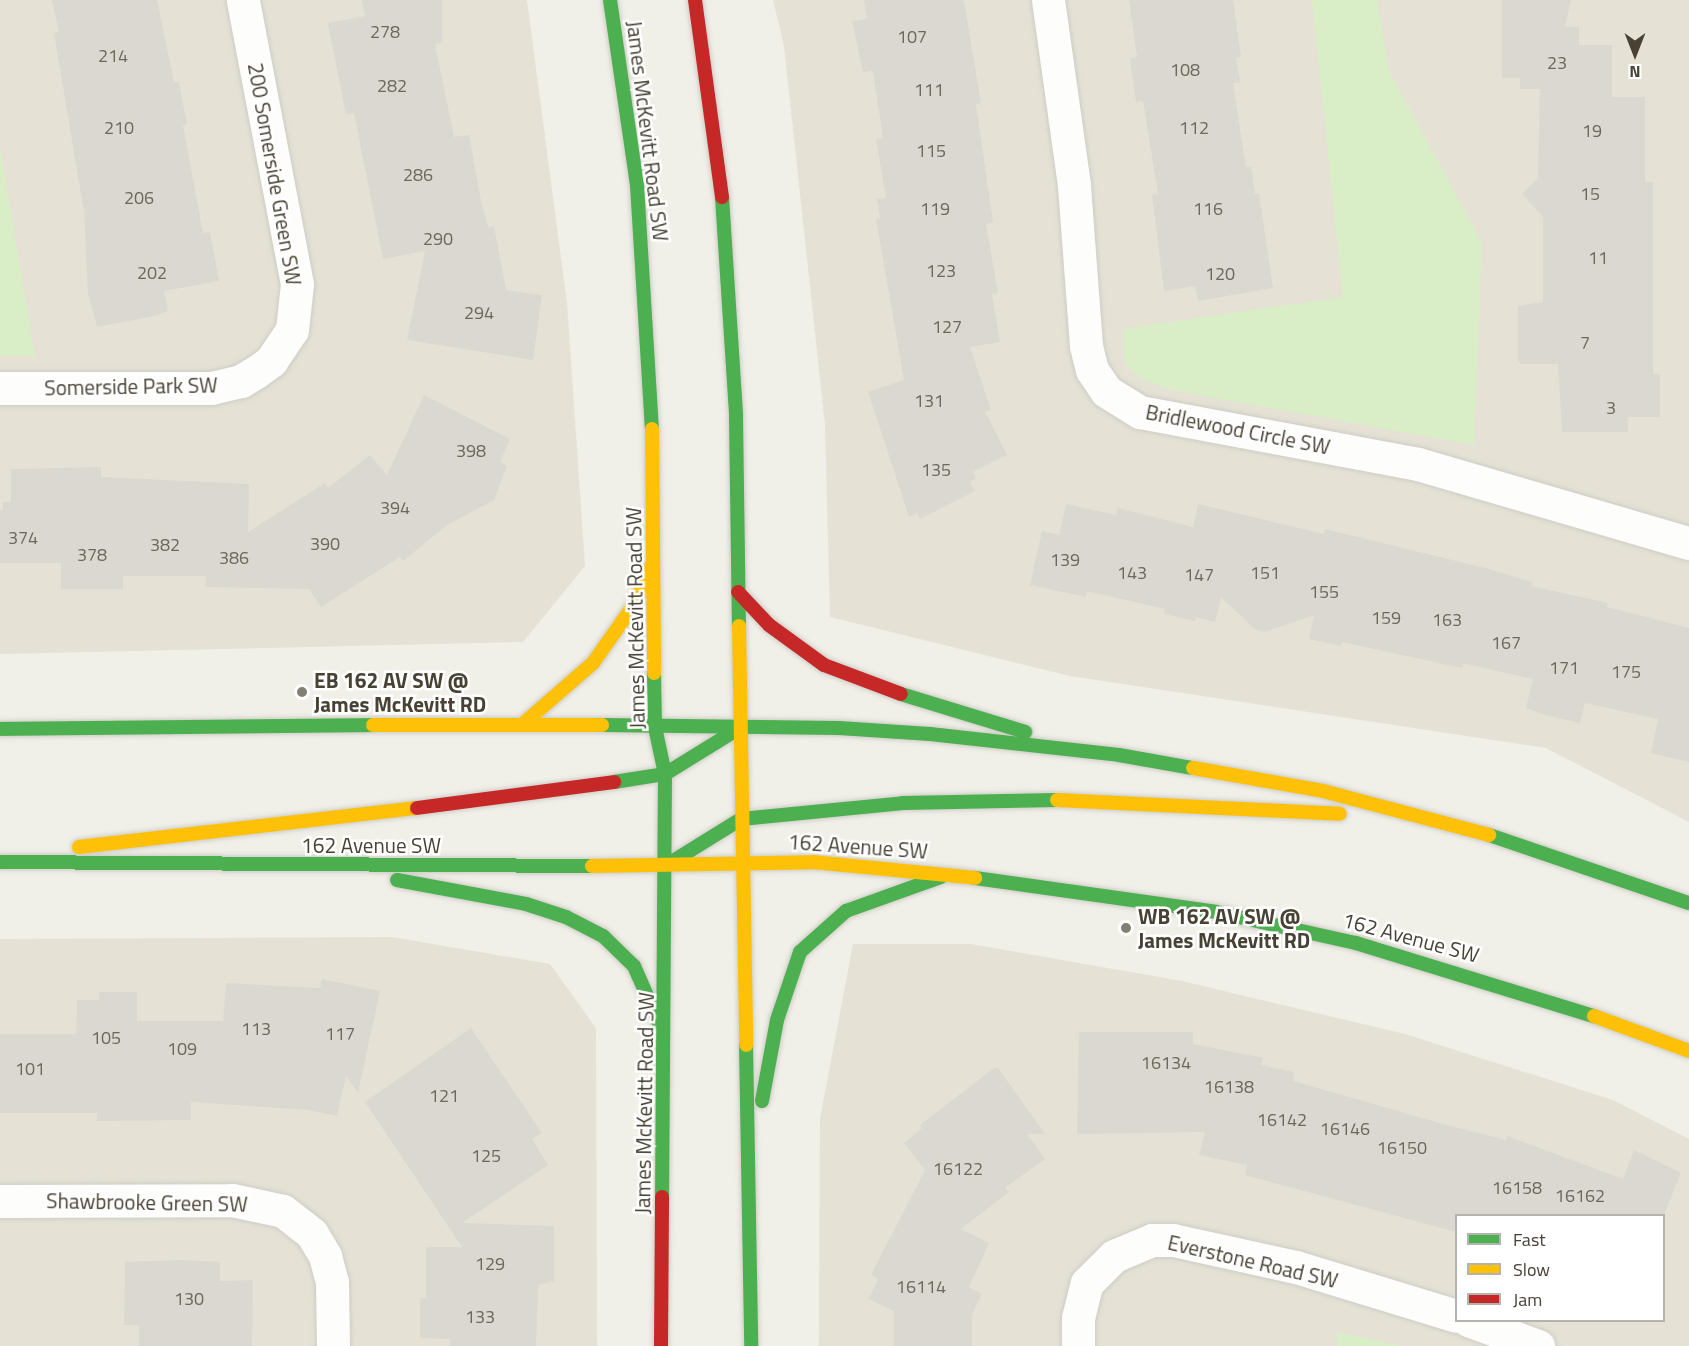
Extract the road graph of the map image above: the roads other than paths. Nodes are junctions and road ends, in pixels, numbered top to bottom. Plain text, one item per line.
1 (243, 0) edge
2 (610, 0) edge
3 (695, 0) edge
4 (1048, 0) edge
5 (283, 345) joint
6 (0, 388) edge
7 (1689, 543) edge
8 (656, 555) junction
9 (738, 592) junction
10 (523, 724) junction
11 (655, 728) junction
12 (741, 728) junction
13 (0, 729) edge
14 (1068, 748) junction
15 (665, 774) junction
16 (741, 819) junction
17 (1449, 823) junction
18 (0, 860) edge
19 (743, 861) junction
20 (340, 866) junction
21 (666, 866) junction
22 (948, 874) junction
23 (1689, 903) edge
24 (666, 1047) junction
25 (1689, 1051) edge
26 (750, 1165) junction
27 (0, 1201) edge
28 (1455, 1316) edge
29 (1473, 1322) edge
30 (333, 1346) edge
31 (661, 1346) edge
32 (751, 1346) edge
33 (1078, 1346) edge
34 (1538, 1346) edge

1 - 5 street, 200 Somerside Green SW
2 - 8 main road, James McKevitt Road SW
3 - 9 main road
4 - 7 street, Bridlewood Circle SW
5 - 6 street, Somerside Park SW
8 - 10 main road
8 - 11 main road, James McKevitt Road SW
9 - 12 main road
9 - 14 main road
10 - 11 main road
10 - 13 main road
11 - 12 main road
11 - 15 main road, James McKevitt Road SW
12 - 14 main road
12 - 15 main road
12 - 16 main road
14 - 17 main road
15 - 18 main road
15 - 21 main road, James McKevitt Road SW
16 - 17 main road
16 - 19 main road
16 - 21 main road
17 - 23 main road
18 - 20 main road, 162 Avenue SW
19 - 21 main road, 162 Avenue SW
19 - 22 main road, 162 Avenue SW
19 - 26 main road
20 - 21 main road, 162 Avenue SW
20 - 24 main road
21 - 24 main road, James McKevitt Road SW
22 - 25 main road, 162 Avenue SW
22 - 26 main road
24 - 31 main road, James McKevitt Road SW
26 - 32 main road
27 - 30 street, Shawbrooke Green SW
28 - 33 street, Everstone Road SW
29 - 34 street

